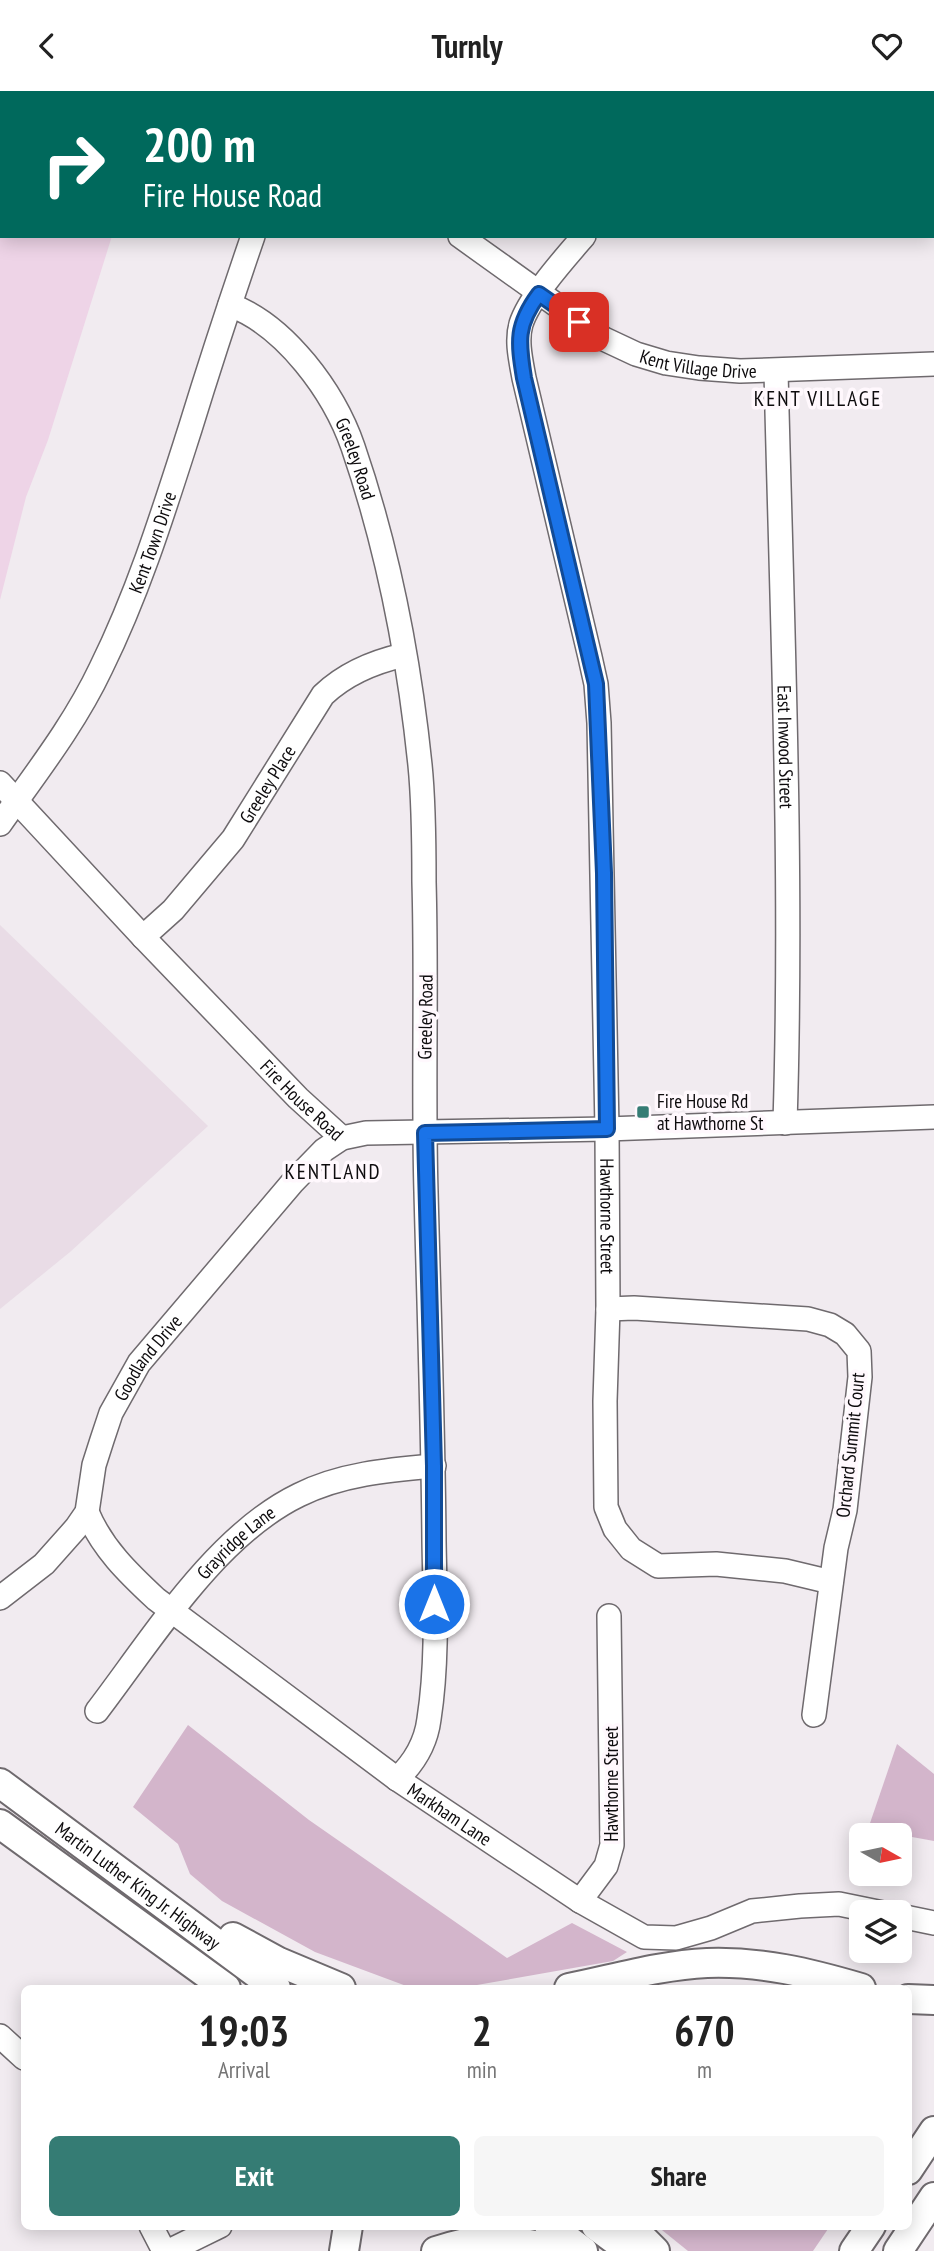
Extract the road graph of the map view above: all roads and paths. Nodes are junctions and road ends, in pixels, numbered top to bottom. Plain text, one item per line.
1 (252, 238) edge
2 (463, 238) edge
3 (582, 238) edge
4 (539, 294) junction
5 (230, 305) junction
6 (934, 364) edge
7 (776, 370) junction
8 (404, 655) junction
9 (0, 783) edge
10 (16, 801) junction
11 (0, 824) edge
12 (143, 937) junction
13 (934, 1117) edge
14 (785, 1123) junction
15 (607, 1129) junction
16 (425, 1133) junction
17 (342, 1138) junction
18 (608, 1309) junction
19 (434, 1466) junction
20 (87, 1512) junction
21 (831, 1582) junction
22 (0, 1598) edge
23 (173, 1612) junction
24 (609, 1616) dead end
25 (97, 1711) dead end
26 (814, 1715) dead end
27 (397, 1779) junction
28 (0, 1783) edge
29 (0, 1824) edge
30 (131, 1880) junction
31 (580, 1901) junction
32 (849, 1906) edge
33 (912, 1918) edge
34 (934, 1923) edge
35 (161, 1943) junction
36 (210, 1985) edge
37 (222, 1985) edge
38 (272, 1985) edge
39 (334, 1985) edge
40 (584, 1985) edge
41 (682, 1985) edge
42 (769, 1985) edge
43 (849, 1985) edge
44 (912, 1999) edge
45 (934, 2000) edge
46 (0, 2036) edge
47 (21, 2055) edge
48 (934, 2131) edge
49 (912, 2164) edge
50 (934, 2197) edge
51 (154, 2230) edge
52 (212, 2230) edge
53 (347, 2230) edge
54 (554, 2230) edge
55 (601, 2230) edge
56 (635, 2230) edge
57 (850, 2230) edge
58 (868, 2230) edge
59 (934, 2230) edge
60 (167, 2251) edge
61 (344, 2251) edge
62 (436, 2251) edge
63 (554, 2251) edge
64 (583, 2251) edge
65 (630, 2251) edge
66 (655, 2251) edge
67 (841, 2251) edge
68 (854, 2251) edge
69 (898, 2251) edge
70 (916, 2251) edge

1 - 5 street, Kent Town Drive
2 - 4 street, Kent Village Drive
3 - 4 street, Hawthorne Street
4 - 7 street, Kent Village Drive
4 - 15 street, Hawthorne Street
5 - 8 street, Greeley Road
5 - 10 street, Kent Town Drive
6 - 7 street, Kent Village Drive
7 - 14 street, East Inwood Street
8 - 12 street, Greeley Place
8 - 16 street, Greeley Road
9 - 10 street, Fire House Road
10 - 11 street, Kent Town Drive
10 - 12 street, Fire House Road
12 - 17 street, Fire House Road
13 - 14 street, Fire House Road
14 - 15 street, Fire House Road
15 - 16 street, Fire House Road
15 - 18 street, Hawthorne Street
16 - 17 street, Fire House Road
16 - 19 street, Greeley Road
17 - 20 street, Goodland Drive
18 - 21 street, Hawthorne Street
18 - 21 street, Orchard Summit Court
19 - 23 street, Grayridge Lane
19 - 27 street, Greeley Road
20 - 22 street, Goodland Drive
20 - 23 street, Markham Lane
21 - 26 street, Orchard Summit Court
23 - 25 street, Grayridge Lane
23 - 27 street, Markham Lane
24 - 31 street, Hawthorne Street
27 - 31 street, Markham Lane
28 - 30 main road, Martin Luther King Jr. Highway
29 - 35 main road, Martin Luther King Jr. Highway
30 - 38 main road, Martin Luther King Jr. Highway
30 - 39 main road
31 - 32 street, Markham Lane
33 - 34 street
35 - 36 main road
35 - 37 main road, Martin Luther King Jr. Highway
40 - 43 main road
41 - 42 main road
44 - 45 main road
46 - 47 street
48 - 49 main road
50 - 69 main road
51 - 60 street
52 - 60 street
53 - 61 main road
54 - 64 main road
55 - 65 main road
56 - 66 main road
57 - 67 main road
58 - 68 main road
59 - 70 main road
62 - 63 main road

